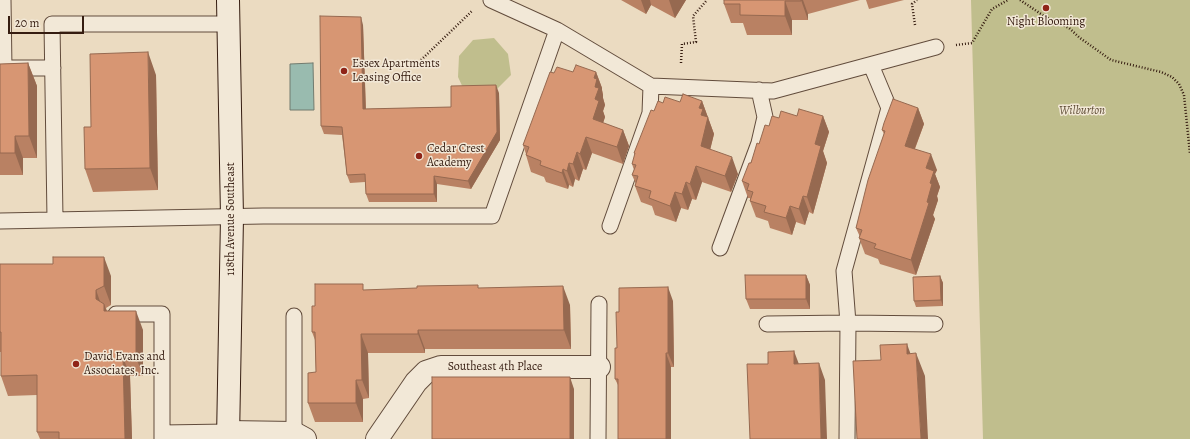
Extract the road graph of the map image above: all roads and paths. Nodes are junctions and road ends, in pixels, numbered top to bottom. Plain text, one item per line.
1 (2, 0) edge
2 (228, 0) edge
3 (491, 0) edge
4 (707, 0) edge
5 (917, 0) edge
6 (1008, 0) edge
7 (1020, 0) edge
8 (472, 11) dead end
9 (228, 24) junction
10 (915, 25) dead end
11 (557, 30) junction
12 (936, 47) joint
13 (421, 60) dead end
14 (681, 63) dead end
15 (871, 65) junction
16 (2, 68) edge
17 (53, 68) junction
18 (651, 86) junction
19 (759, 90) junction
20 (1190, 154) edge
21 (232, 217) junction
22 (55, 219) junction
23 (0, 221) edge
24 (610, 226) dead end
25 (720, 248) dead end
26 (599, 304) dead end
27 (111, 314) edge
28 (294, 316) dead end
29 (848, 323) junction
30 (767, 324) dead end
31 (935, 324) dead end
32 (599, 367) junction
33 (162, 436) edge
34 (228, 436) edge
35 (299, 436) edge
36 (377, 439) edge
37 (598, 439) edge
38 (847, 439) edge

1 - 16 lane
2 - 9 street, 118th Avenue Southeast
3 - 11 lane
4 - 14 path
5 - 10 path
6 - 12 path
7 - 20 path
8 - 13 path
9 - 17 lane
9 - 21 street, 118th Avenue Southeast
11 - 18 lane
11 - 21 lane
12 - 15 lane
15 - 19 lane
15 - 29 lane
16 - 17 lane
17 - 22 lane
18 - 19 lane
18 - 24 lane
19 - 25 lane
21 - 22 lane
21 - 34 street, 118th Avenue Southeast
22 - 23 lane
26 - 32 lane
27 - 33 lane
28 - 35 lane
29 - 30 lane
29 - 31 lane
29 - 38 lane
32 - 36 street, Southeast 4th Place
32 - 37 lane
33 - 34 lane
34 - 35 street

